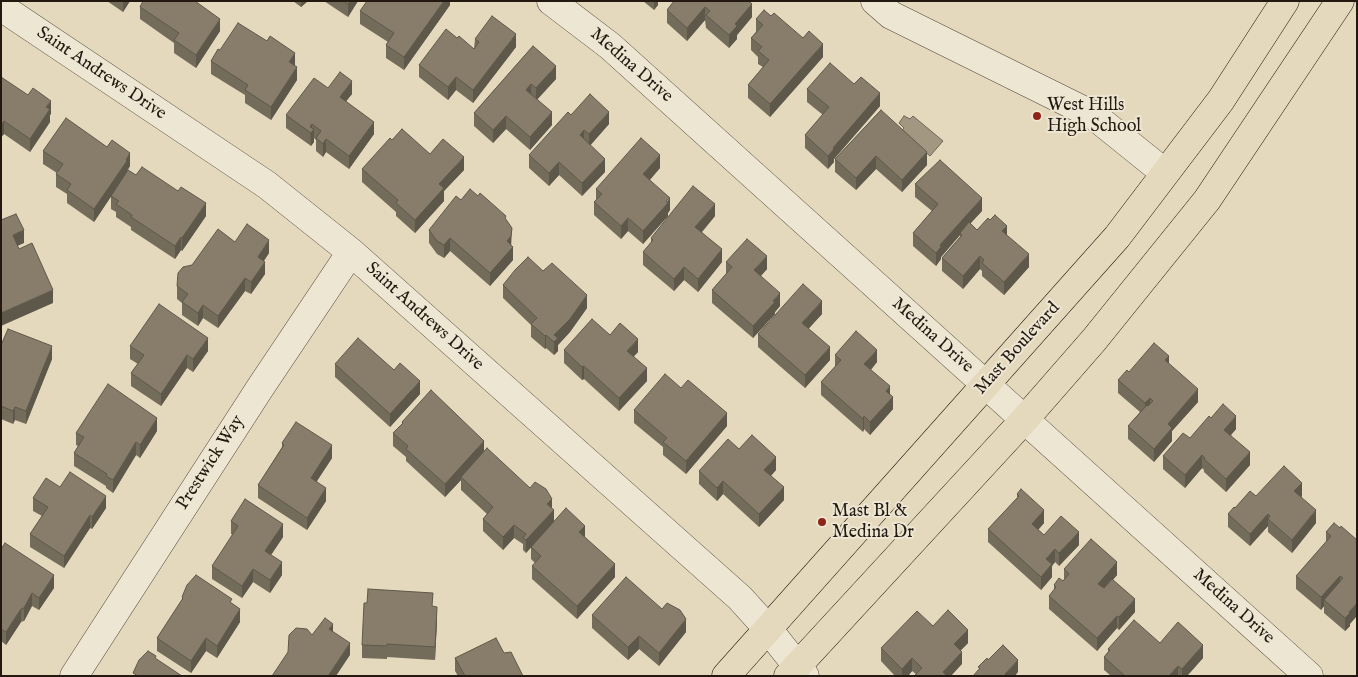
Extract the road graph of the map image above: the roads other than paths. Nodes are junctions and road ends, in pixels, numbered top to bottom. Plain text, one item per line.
1 (551, 1) edge
2 (874, 1) edge
3 (1285, 1) edge
4 (1340, 1) edge
5 (1, 7) edge
6 (1165, 173) junction
7 (351, 252) junction
8 (987, 385) junction
9 (1025, 419) junction
10 (768, 629) junction
11 (797, 673) edge
12 (74, 676) edge
13 (726, 676) edge
14 (1309, 676) edge

1 - 8 street, Medina Drive
2 - 6 street
3 - 6 main road, Mast Boulevard
4 - 9 main road
5 - 7 street, Saint Andrews Drive
6 - 8 main road, Mast Boulevard
7 - 10 street, Saint Andrews Drive
7 - 12 street, Prestwick Way
8 - 9 street, Medina Drive
8 - 10 main road, Mast Boulevard
9 - 11 main road
9 - 14 street, Medina Drive
10 - 11 street, Saint Andrews Drive
10 - 13 main road, Mast Boulevard

